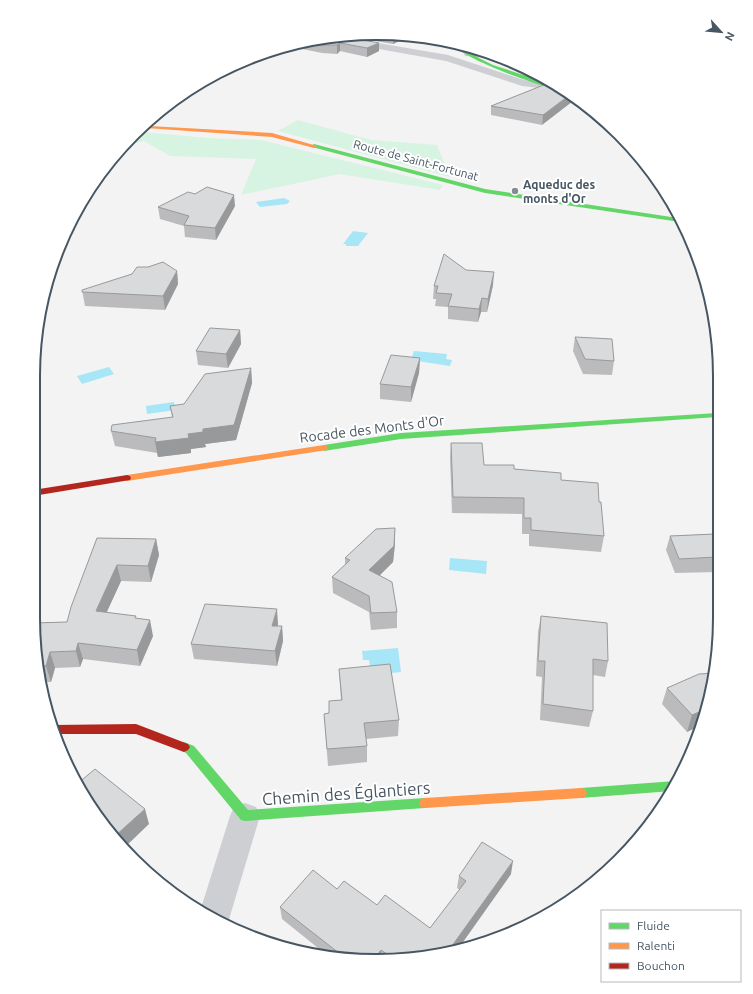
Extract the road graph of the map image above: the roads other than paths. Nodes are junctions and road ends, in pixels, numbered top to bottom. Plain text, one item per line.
1 (351, 41) edge
2 (465, 51) edge
3 (469, 54) junction
4 (473, 54) edge
5 (534, 79) edge
6 (546, 86) edge
7 (151, 127) edge
8 (674, 219) edge
9 (713, 415) edge
10 (40, 492) edge
11 (59, 729) edge
12 (668, 787) edge
13 (245, 816) junction
14 (216, 913) edge

1 - 6 street
2 - 3 street
3 - 4 street
3 - 5 street
7 - 8 street, Route de Saint-Fortunat
9 - 10 street, Rocade des Monts d'Or
11 - 13 street, Chemin des Églantiers
12 - 13 street, Chemin des Églantiers
13 - 14 street

